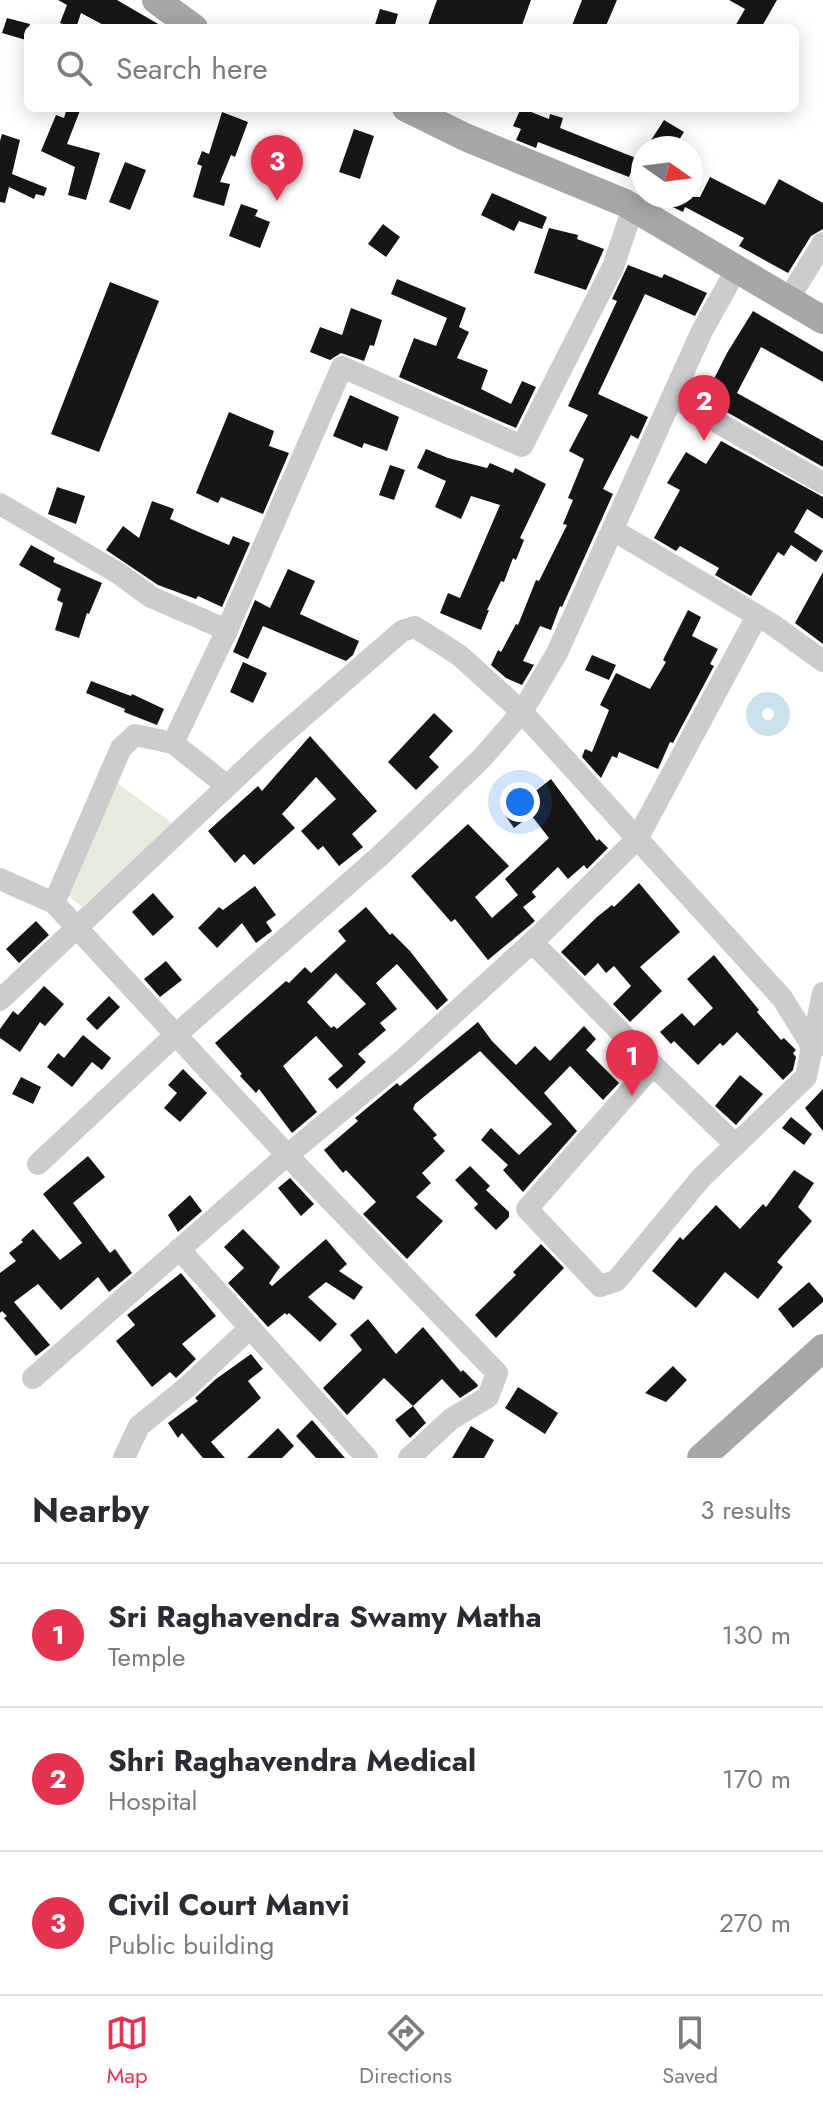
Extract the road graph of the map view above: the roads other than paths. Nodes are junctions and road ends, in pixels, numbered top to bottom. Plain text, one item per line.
1 (156, 0) edge
2 (189, 24) edge
3 (414, 112) edge
4 (631, 207) edge
5 (633, 208) joint
6 (823, 243) edge
7 (737, 268) junction
8 (789, 298) junction
9 (823, 320) edge
10 (673, 397) junction
11 (823, 483) edge
12 (0, 504) edge
13 (613, 530) junction
14 (757, 616) junction
15 (227, 630) junction
16 (823, 661) edge
17 (522, 712) junction
18 (173, 743) junction
19 (227, 786) junction
20 (637, 839) junction
21 (0, 879) edge
22 (54, 903) junction
23 (77, 926) junction
24 (532, 942) junction
25 (823, 993) edge
26 (0, 1000) edge
27 (177, 1034) junction
28 (818, 1048) edge
29 (653, 1065) junction
30 (736, 1145) junction
31 (287, 1155) junction
32 (38, 1164) dead end
33 (179, 1249) junction
34 (250, 1328) junction
35 (823, 1348) edge
36 (33, 1378) dead end
37 (131, 1456) edge
38 (367, 1458) edge
39 (409, 1458) edge
40 (701, 1458) edge

1 - 2 main road
3 - 4 main road
5 - 7 main road
5 - 15 street
6 - 8 street
7 - 8 main road
7 - 10 street
8 - 9 main road
10 - 11 street
10 - 13 street
12 - 15 street
13 - 14 street
13 - 17 street
14 - 16 street
14 - 20 street
15 - 18 street
17 - 19 street
17 - 20 street
17 - 27 street
18 - 19 street
18 - 22 street
19 - 23 street
20 - 24 street
20 - 28 street
21 - 22 street
22 - 23 street
23 - 26 street
23 - 27 street
24 - 29 street
24 - 31 street
25 - 28 street
27 - 31 street
27 - 32 street
28 - 30 street
29 - 30 street
29 - 30 street
31 - 33 street
31 - 39 street
33 - 34 street
33 - 36 street
34 - 37 street
34 - 38 street
35 - 40 main road

